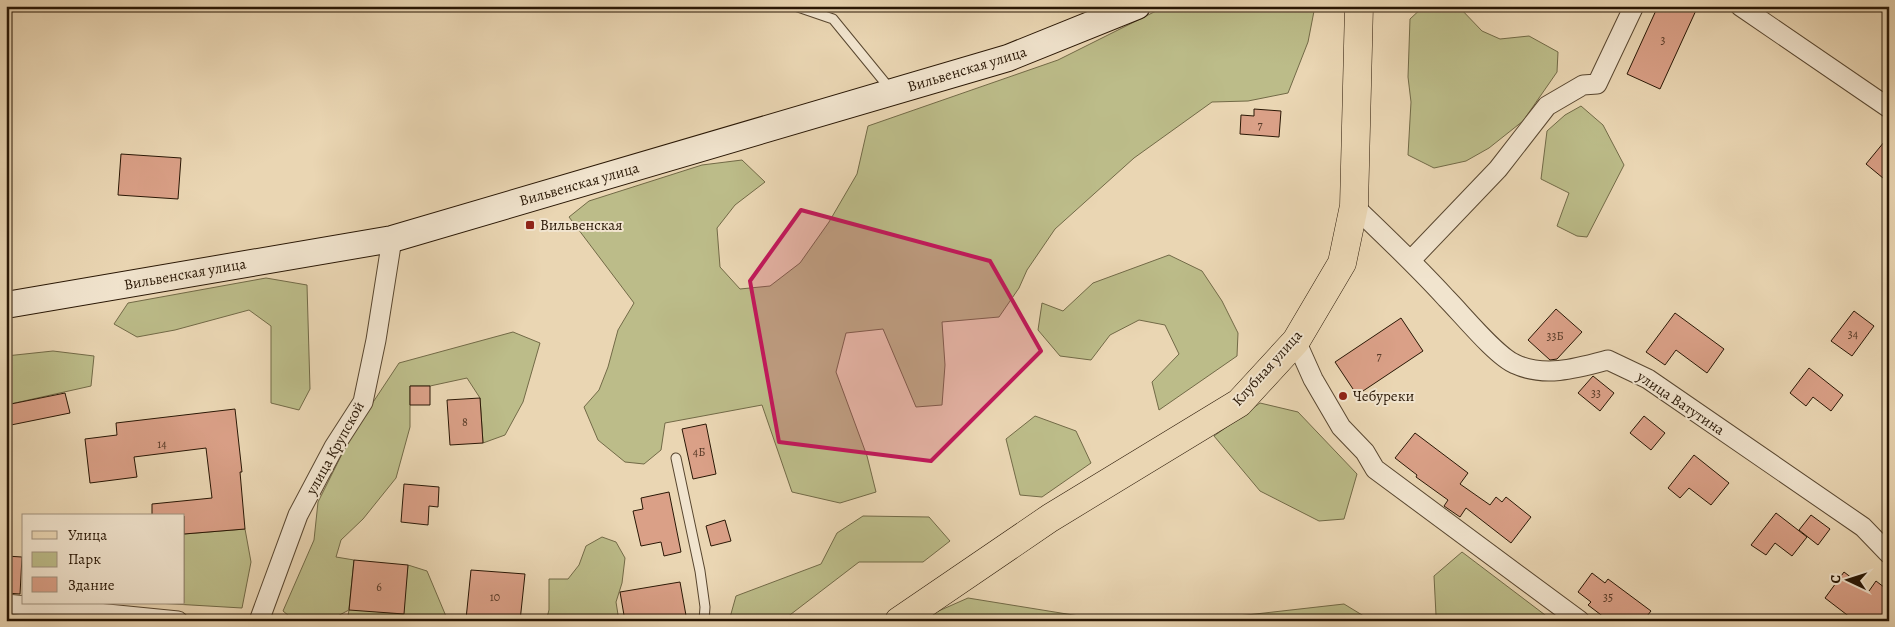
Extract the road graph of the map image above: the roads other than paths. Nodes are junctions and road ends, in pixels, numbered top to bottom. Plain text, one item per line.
1 (795, 6) edge
2 (1137, 6) edge
3 (1359, 6) edge
4 (1634, 6) edge
5 (1740, 6) edge
6 (892, 92) junction
7 (1889, 108) edge
8 (1354, 206) junction
9 (392, 239) junction
10 (1411, 260) junction
11 (6, 305) edge
12 (1296, 341) junction
13 (676, 458) dead end
14 (1889, 554) edge
15 (6, 604) edge
16 (80, 616) edge
17 (178, 621) edge
18 (259, 621) edge
19 (704, 621) edge
20 (899, 621) edge
21 (1580, 621) edge

1 - 6 lane
2 - 6 street, Вильвенская улица
3 - 8 main road, Клубная улица
4 - 10 street
5 - 7 street
6 - 9 street, Вильвенская улица
8 - 10 street, улица Ватутина
8 - 12 main road, Клубная улица
9 - 11 street, Вильвенская улица
9 - 18 street, улица Крупской
10 - 14 street, улица Ватутина
12 - 20 main road, Клубная улица
12 - 21 street
13 - 19 lane
15 - 16 street
16 - 17 street

